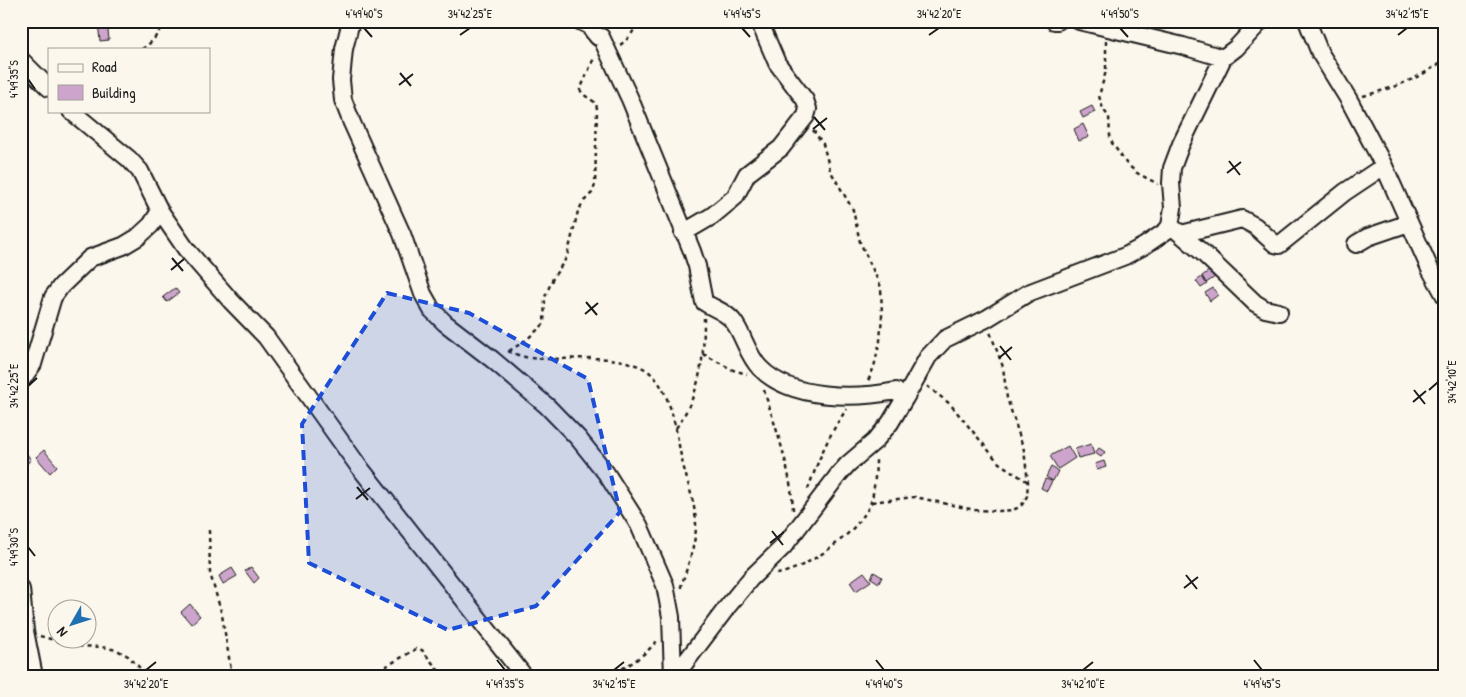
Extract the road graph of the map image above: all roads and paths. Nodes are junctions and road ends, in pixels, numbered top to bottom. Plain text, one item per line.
1 (163, 21) edge
2 (351, 21) edge
3 (580, 21) edge
4 (636, 21) edge
5 (1054, 21) edge
6 (1058, 21) edge
7 (1079, 21) edge
8 (1261, 21) edge
9 (1307, 21) edge
10 (762, 22) edge
11 (1106, 28) junction
12 (601, 37) junction
13 (143, 48) edge
14 (610, 54) junction
15 (1223, 58) junction
16 (1445, 59) edge
17 (21, 60) edge
18 (48, 87) edge
19 (1350, 100) junction
20 (72, 112) edge
21 (804, 120) junction
22 (1384, 166) junction
23 (1171, 183) junction
24 (160, 210) junction
25 (1406, 218) junction
26 (1176, 230) junction
27 (683, 233) junction
28 (1356, 244) dead end
29 (1445, 296) edge
30 (704, 302) junction
31 (1279, 312) dead end
32 (986, 319) junction
33 (508, 351) junction
34 (703, 354) junction
35 (493, 360) junction
36 (751, 375) dead end
37 (916, 378) junction
38 (21, 381) edge
39 (762, 385) dead end
40 (896, 391) dead end
41 (856, 397) junction
42 (676, 428) junction
43 (876, 441) junction
44 (1028, 482) junction
45 (807, 491) dead end
46 (872, 502) junction
47 (793, 511) dead end
48 (209, 530) dead end
49 (776, 574) dead end
50 (21, 589) edge
51 (678, 595) dead end
52 (670, 624) junction
53 (25, 631) junction
54 (34, 676) edge
55 (148, 676) edge
56 (232, 676) edge
57 (363, 676) edge
58 (443, 676) edge
59 (524, 676) edge
60 (608, 676) edge
61 (674, 676) edge

1 - 13 path
2 - 35 street
3 - 12 street
4 - 14 path
5 - 6 street
7 - 11 street
8 - 15 street
9 - 19 street
10 - 21 street
11 - 15 street
11 - 23 path
12 - 14 street
12 - 33 path
14 - 27 street
15 - 23 street
16 - 19 path
17 - 18 street
19 - 22 street
20 - 24 street
21 - 27 street
21 - 41 path
22 - 25 street
22 - 26 street
23 - 26 street
24 - 38 street
24 - 59 street
25 - 28 street
25 - 29 street
26 - 31 street
26 - 32 street
27 - 30 street
30 - 34 path
30 - 41 street
32 - 37 street
32 - 44 path
33 - 35 path
33 - 42 path
34 - 36 path
34 - 42 path
35 - 52 street
37 - 43 street
37 - 44 path
39 - 47 path
40 - 41 street
41 - 45 path
42 - 51 path
43 - 46 path
43 - 61 street
44 - 46 path
46 - 49 path
48 - 56 path
50 - 53 street
52 - 60 path
52 - 61 street
53 - 54 street
53 - 55 path
57 - 58 path

